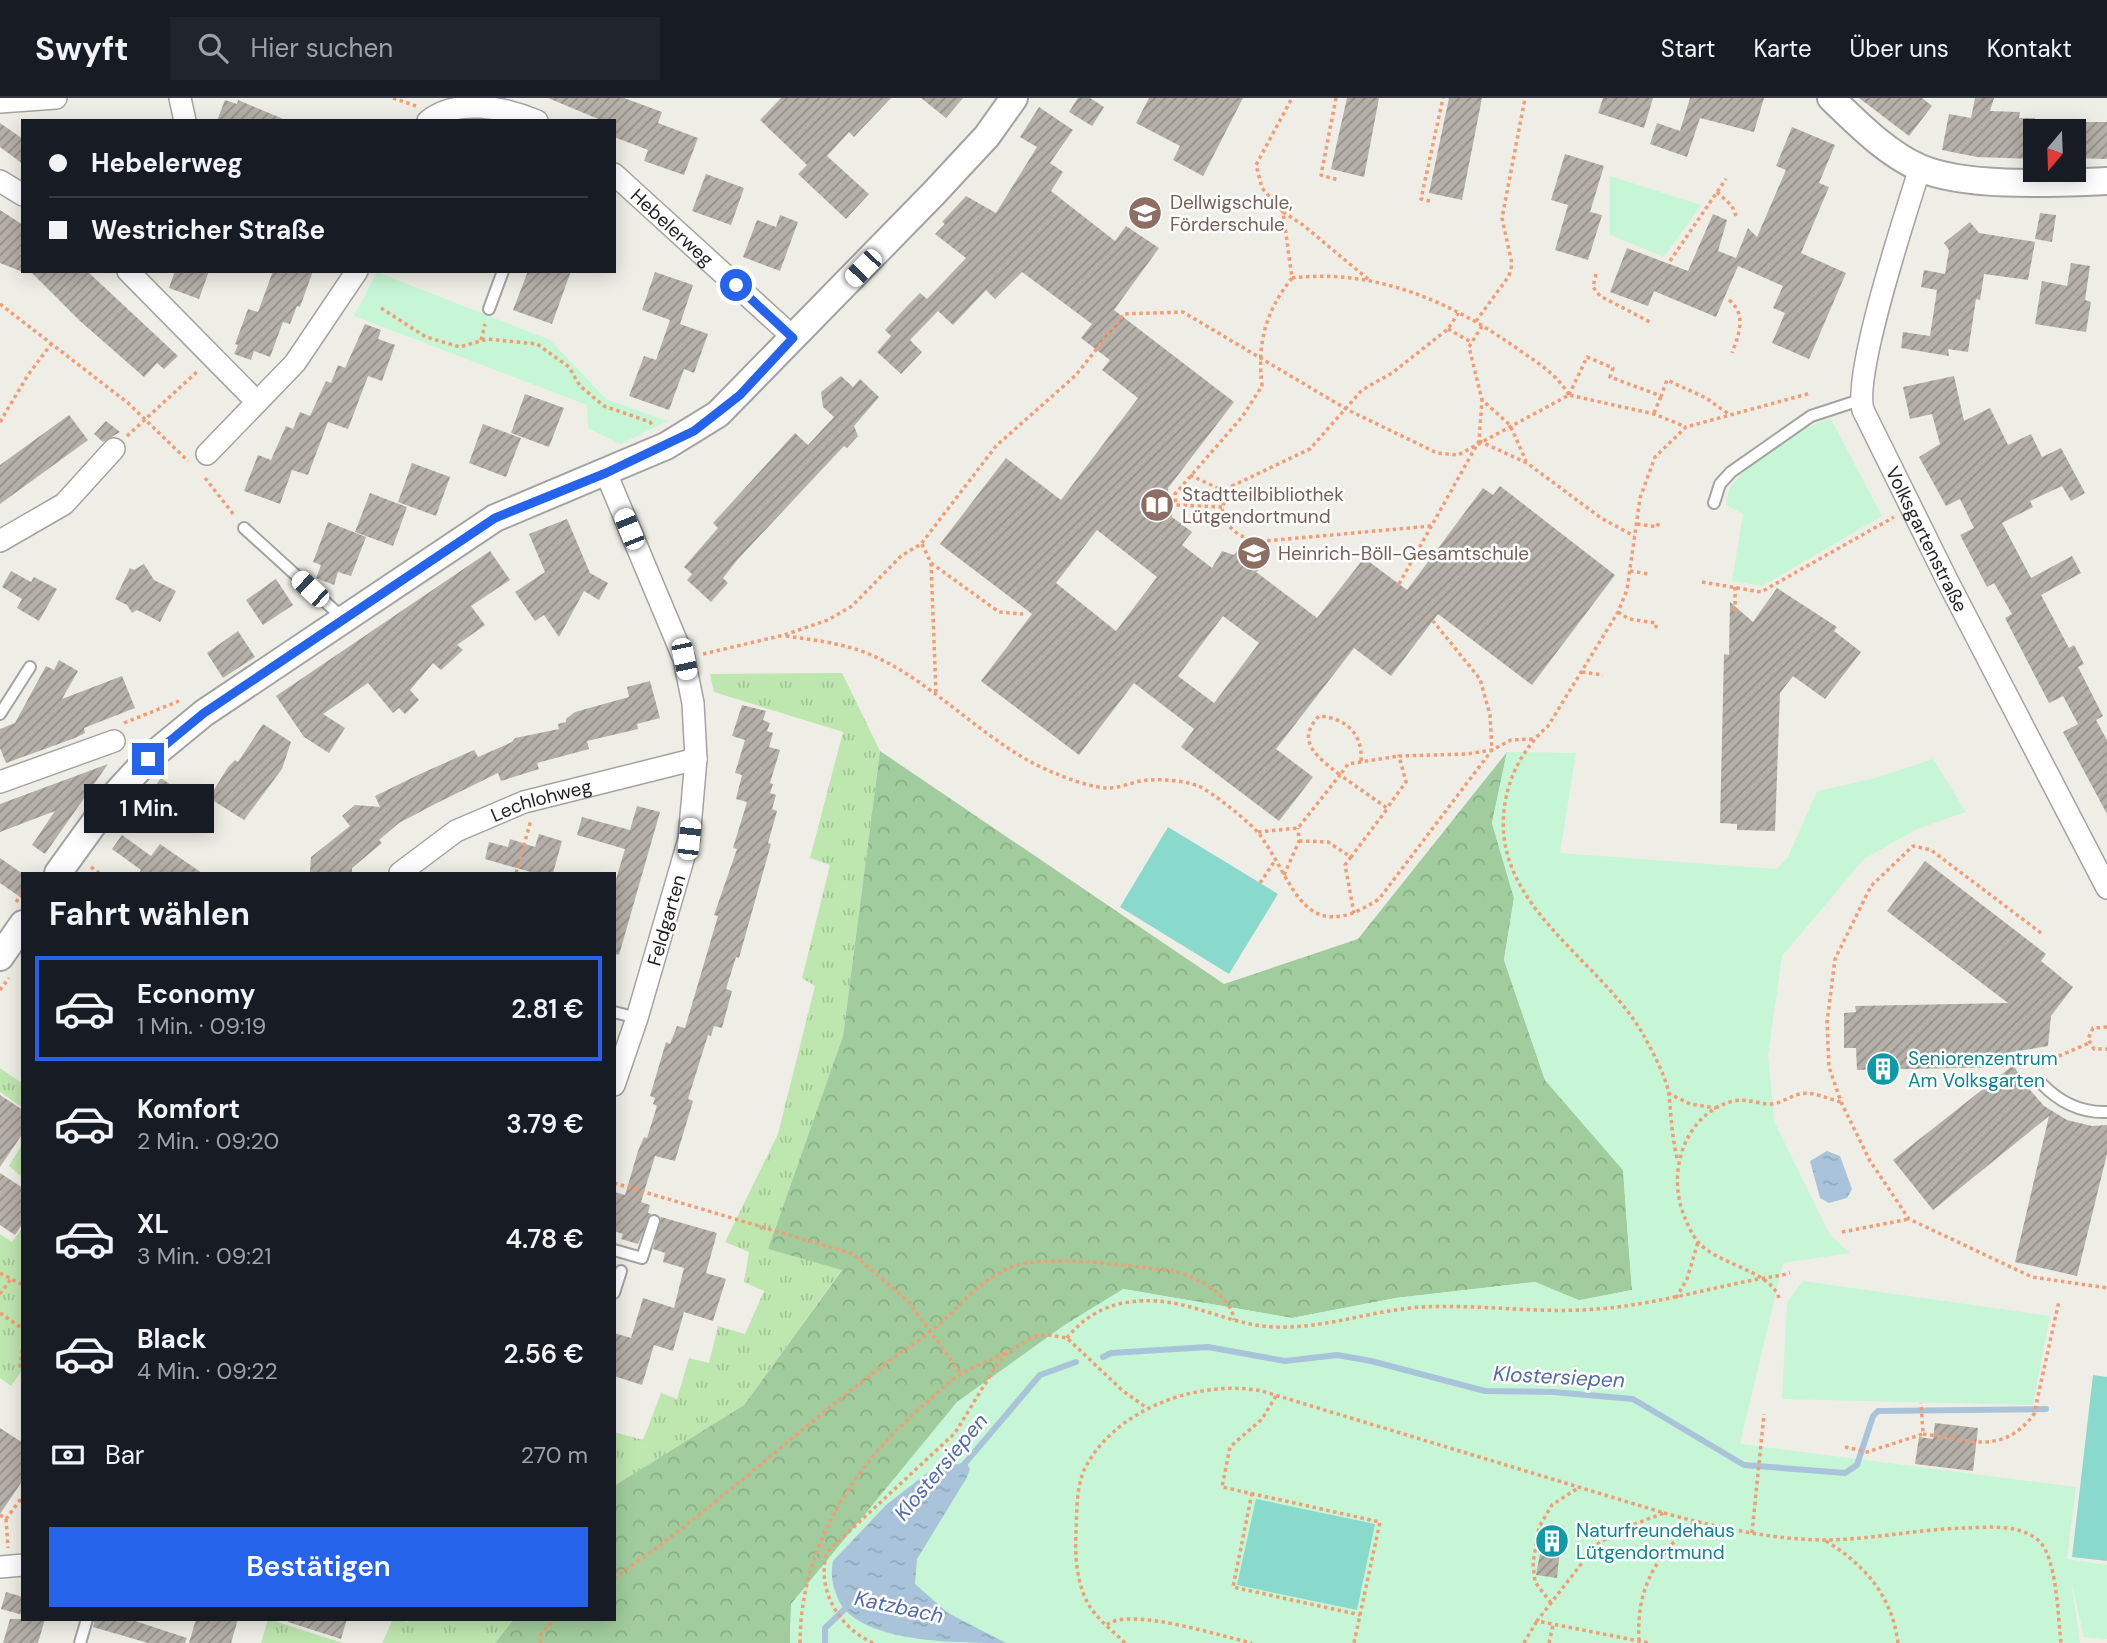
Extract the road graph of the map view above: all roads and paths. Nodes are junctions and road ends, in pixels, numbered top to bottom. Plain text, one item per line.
1 (56, 98) edge
2 (180, 98) edge
3 (1014, 98) edge
4 (1292, 98) edge
5 (1336, 98) edge
6 (1443, 98) edge
7 (1525, 98) edge
8 (1831, 98) edge
9 (0, 102) edge
10 (185, 119) edge
11 (430, 119) edge
12 (531, 119) edge
13 (1920, 168) junction
14 (616, 176) edge
15 (1726, 179) dead end
16 (1338, 180) dead end
17 (0, 181) edge
18 (2107, 181) edge
19 (1717, 192) junction
20 (21, 194) edge
21 (1430, 201) dead end
22 (1283, 212) junction
23 (1736, 216) dead end
24 (1670, 261) dead end
25 (134, 273) edge
26 (356, 273) edge
27 (502, 273) edge
28 (1595, 274) dead end
29 (1292, 278) junction
30 (1369, 280) junction
31 (1729, 300) dead end
32 (0, 304) edge
33 (382, 308) dead end
34 (489, 309) dead end
35 (1459, 312) junction
36 (1476, 321) junction
37 (1652, 323) dead end
38 (1482, 325) junction
39 (1448, 329) junction
40 (793, 338) junction
41 (1471, 342) junction
42 (52, 343) junction
43 (1732, 354) dead end
44 (1258, 356) junction
45 (214, 358) junction
46 (1811, 393) dead end
47 (1569, 395) junction
48 (1661, 396) junction
49 (1482, 400) junction
50 (1860, 400) junction
51 (257, 402) junction
52 (1348, 410) junction
53 (1654, 414) junction
54 (1730, 415) junction
55 (144, 418) junction
56 (0, 422) edge
57 (1510, 425) junction
58 (1686, 427) junction
59 (656, 432) dead end
60 (1479, 441) junction
61 (114, 449) joint
62 (207, 454) joint
63 (1527, 463) junction
64 (606, 473) junction
65 (1190, 475) junction
66 (205, 478) junction
67 (1228, 493) junction
68 (1714, 503) dead end
69 (1222, 507) junction
70 (1912, 509) junction
71 (1659, 522) dead end
72 (1636, 523) junction
73 (1431, 526) junction
74 (244, 528) joint
75 (1634, 536) junction
76 (0, 541) edge
77 (921, 544) junction
78 (930, 563) junction
79 (1630, 571) junction
80 (1649, 574) dead end
81 (1702, 582) dead end
82 (1399, 583) dead end
83 (1735, 587) junction
84 (1618, 612) junction
85 (1735, 613) dead end
86 (1023, 614) dead end
87 (344, 619) junction
88 (1433, 621) dead end
89 (1656, 630) dead end
90 (784, 635) junction
91 (684, 659) junction
92 (30, 667) dead end
93 (1582, 673) junction
94 (1603, 675) dead end
95 (936, 694) junction
96 (189, 698) dead end
97 (0, 714) edge
98 (1534, 738) junction
99 (114, 741) joint
100 (1492, 750) junction
101 (1399, 756) junction
102 (696, 759) junction
103 (1361, 761) junction
104 (1340, 775) junction
105 (1, 779) edge
106 (538, 798) junction
107 (1387, 808) junction
108 (1298, 828) junction
109 (1258, 832) junction
110 (1299, 841) junction
111 (1350, 857) junction
112 (1276, 859) junction
113 (2100, 859) edge
114 (59, 872) edge
115 (401, 872) edge
116 (516, 872) edge
117 (1284, 876) junction
118 (1261, 883) dead end
119 (2107, 888) edge
120 (1354, 913) junction
121 (21, 927) edge
122 (2041, 933) dead end
123 (0, 957) edge
124 (616, 1013) edge
125 (637, 1018) junction
126 (2107, 1027) edge
127 (2089, 1043) junction
128 (2107, 1049) edge
129 (616, 1079) edge
130 (2037, 1079) joint
131 (1668, 1093) junction
132 (1841, 1102) junction
133 (1716, 1108) junction
134 (2107, 1112) edge
135 (1677, 1158) junction
136 (616, 1184) edge
137 (1909, 1219) junction
138 (654, 1221) dead end
139 (1842, 1232) dead end
140 (1698, 1242) junction
141 (616, 1251) edge
142 (621, 1271) dead end
143 (0, 1273) edge
144 (1790, 1273) dead end
145 (11, 1279) junction
146 (1760, 1279) junction
147 (21, 1284) edge
148 (616, 1287) edge
149 (2107, 1288) edge
150 (0, 1294) edge
151 (1779, 1298) dead end
152 (1675, 1299) junction
153 (2059, 1301) dead end
154 (0, 1313) edge
155 (1234, 1320) junction
156 (21, 1328) edge
157 (929, 1333) junction
158 (1067, 1338) junction
159 (1009, 1352) junction
160 (961, 1374) junction
161 (1276, 1396) junction
162 (1921, 1403) dead end
163 (1147, 1408) junction
164 (1765, 1414) dead end
165 (1923, 1434) junction
166 (1845, 1447) dead end
167 (1579, 1488) junction
168 (1252, 1493) junction
169 (21, 1499) edge
170 (1664, 1514) junction
171 (0, 1515) edge
172 (6, 1519) junction
173 (1694, 1522) junction
174 (1752, 1533) junction
175 (1824, 1540) junction
176 (827, 1552) junction
177 (813, 1561) junction
178 (11, 1567) edge
179 (616, 1576) edge
180 (1551, 1603) junction
181 (1360, 1615) junction
182 (87, 1621) edge
183 (553, 1621) edge
184 (1536, 1621) junction
185 (1107, 1625) junction
186 (1553, 1625) junction
187 (1642, 1642) edge
188 (80, 1643) edge
189 (540, 1643) edge
190 (800, 1643) edge
191 (873, 1643) edge
192 (1125, 1643) edge
193 (1252, 1643) edge
194 (1354, 1643) edge
195 (1524, 1643) edge
196 (1549, 1643) edge
197 (1649, 1643) edge
198 (1898, 1643) edge
199 (2061, 1643) edge

1 - 9 street
2 - 10 street
3 - 40 street
4 - 22 path
5 - 16 path
6 - 21 path
7 - 36 path
8 - 13 street
11 - 12 street
13 - 18 street
13 - 50 street
14 - 40 street, Hebelerweg
15 - 19 path
17 - 20 street
19 - 23 path
19 - 24 path
22 - 29 path
22 - 30 path
25 - 45 street
26 - 51 street
27 - 34 lane
28 - 37 path
29 - 30 path
29 - 44 path
30 - 35 path
31 - 43 path
32 - 42 path
33 - 59 path
35 - 36 path
35 - 39 path
36 - 38 path
38 - 41 path
38 - 47 path
39 - 41 path
39 - 52 path
40 - 64 street
41 - 49 path
42 - 55 path
42 - 56 path
44 - 52 path
44 - 65 path
44 - 77 path
45 - 51 street
45 - 55 path
46 - 54 path
47 - 48 path
47 - 53 path
47 - 57 path
48 - 53 path
48 - 54 path
49 - 57 path
49 - 60 path
50 - 68 lane
50 - 70 street, Volksgartenstraße
51 - 62 street
52 - 60 path
52 - 67 path
53 - 58 path
54 - 58 path
55 - 61 path
55 - 66 path
57 - 60 path
57 - 63 path
58 - 72 path
60 - 63 path
60 - 73 path
61 - 76 street
62 - 66 path
63 - 75 path
64 - 87 street
64 - 91 street, Feldgarten
65 - 67 path
65 - 69 path
66 - 74 path
67 - 69 path
69 - 73 path
70 - 83 path
70 - 113 street, Volksgartenstraße
71 - 72 path
72 - 75 path
73 - 82 path
74 - 87 lane
75 - 79 path
77 - 78 path
77 - 90 path
78 - 86 path
78 - 95 path
79 - 80 path
79 - 84 path
81 - 83 path
83 - 85 path
84 - 89 path
84 - 93 path
87 - 114 street
88 - 100 path
90 - 91 path
90 - 95 path
91 - 102 street, Feldgarten
92 - 97 lane
93 - 94 path
93 - 98 path
95 - 109 path
96 - 99 path
98 - 100 path
98 - 131 path
99 - 105 street
100 - 101 path
100 - 120 path
101 - 103 path
101 - 107 path
102 - 106 street, Lechlohweg
102 - 125 street, Feldgarten
103 - 104 path
103 - 104 path
104 - 107 path
104 - 108 path
106 - 115 street, Lechlohweg
106 - 116 path
107 - 111 path
108 - 109 path
108 - 110 path
109 - 112 path
110 - 111 path
110 - 117 path
111 - 120 path
112 - 117 path
112 - 118 path
113 - 119 street, Volksgartenstraße
117 - 120 path
121 - 123 street
122 - 132 path
124 - 125 lane
125 - 129 street, Feldgarten
126 - 127 path
127 - 128 path
127 - 130 path
130 - 134 lane
131 - 133 path
131 - 135 path
132 - 133 path
132 - 137 path
133 - 135 path
135 - 140 path
136 - 157 path
137 - 139 path
137 - 149 path
138 - 141 lane
140 - 146 path
140 - 152 path
142 - 148 lane
143 - 145 path
144 - 146 path
145 - 147 path
145 - 150 path
146 - 151 path
146 - 152 path
152 - 155 path
153 - 165 path
154 - 156 path
155 - 157 path
155 - 158 path
157 - 160 path
157 - 179 path
158 - 159 path
158 - 163 path
159 - 160 path
159 - 176 path
160 - 177 path
161 - 163 path
161 - 167 path
161 - 168 path
162 - 165 path
163 - 185 path
164 - 174 path
165 - 166 path
167 - 170 path
167 - 180 path
168 - 181 path
168 - 181 path
169 - 172 path
170 - 173 path
170 - 180 path
171 - 172 path
172 - 178 path
173 - 174 path
173 - 187 path
174 - 175 path
175 - 198 path
175 - 199 path
176 - 177 path
176 - 191 path
177 - 190 path
180 - 184 path
181 - 194 path
182 - 188 lane
183 - 189 path
184 - 186 path
184 - 195 path
185 - 192 path
185 - 193 path
186 - 187 path
186 - 196 path
187 - 197 path

